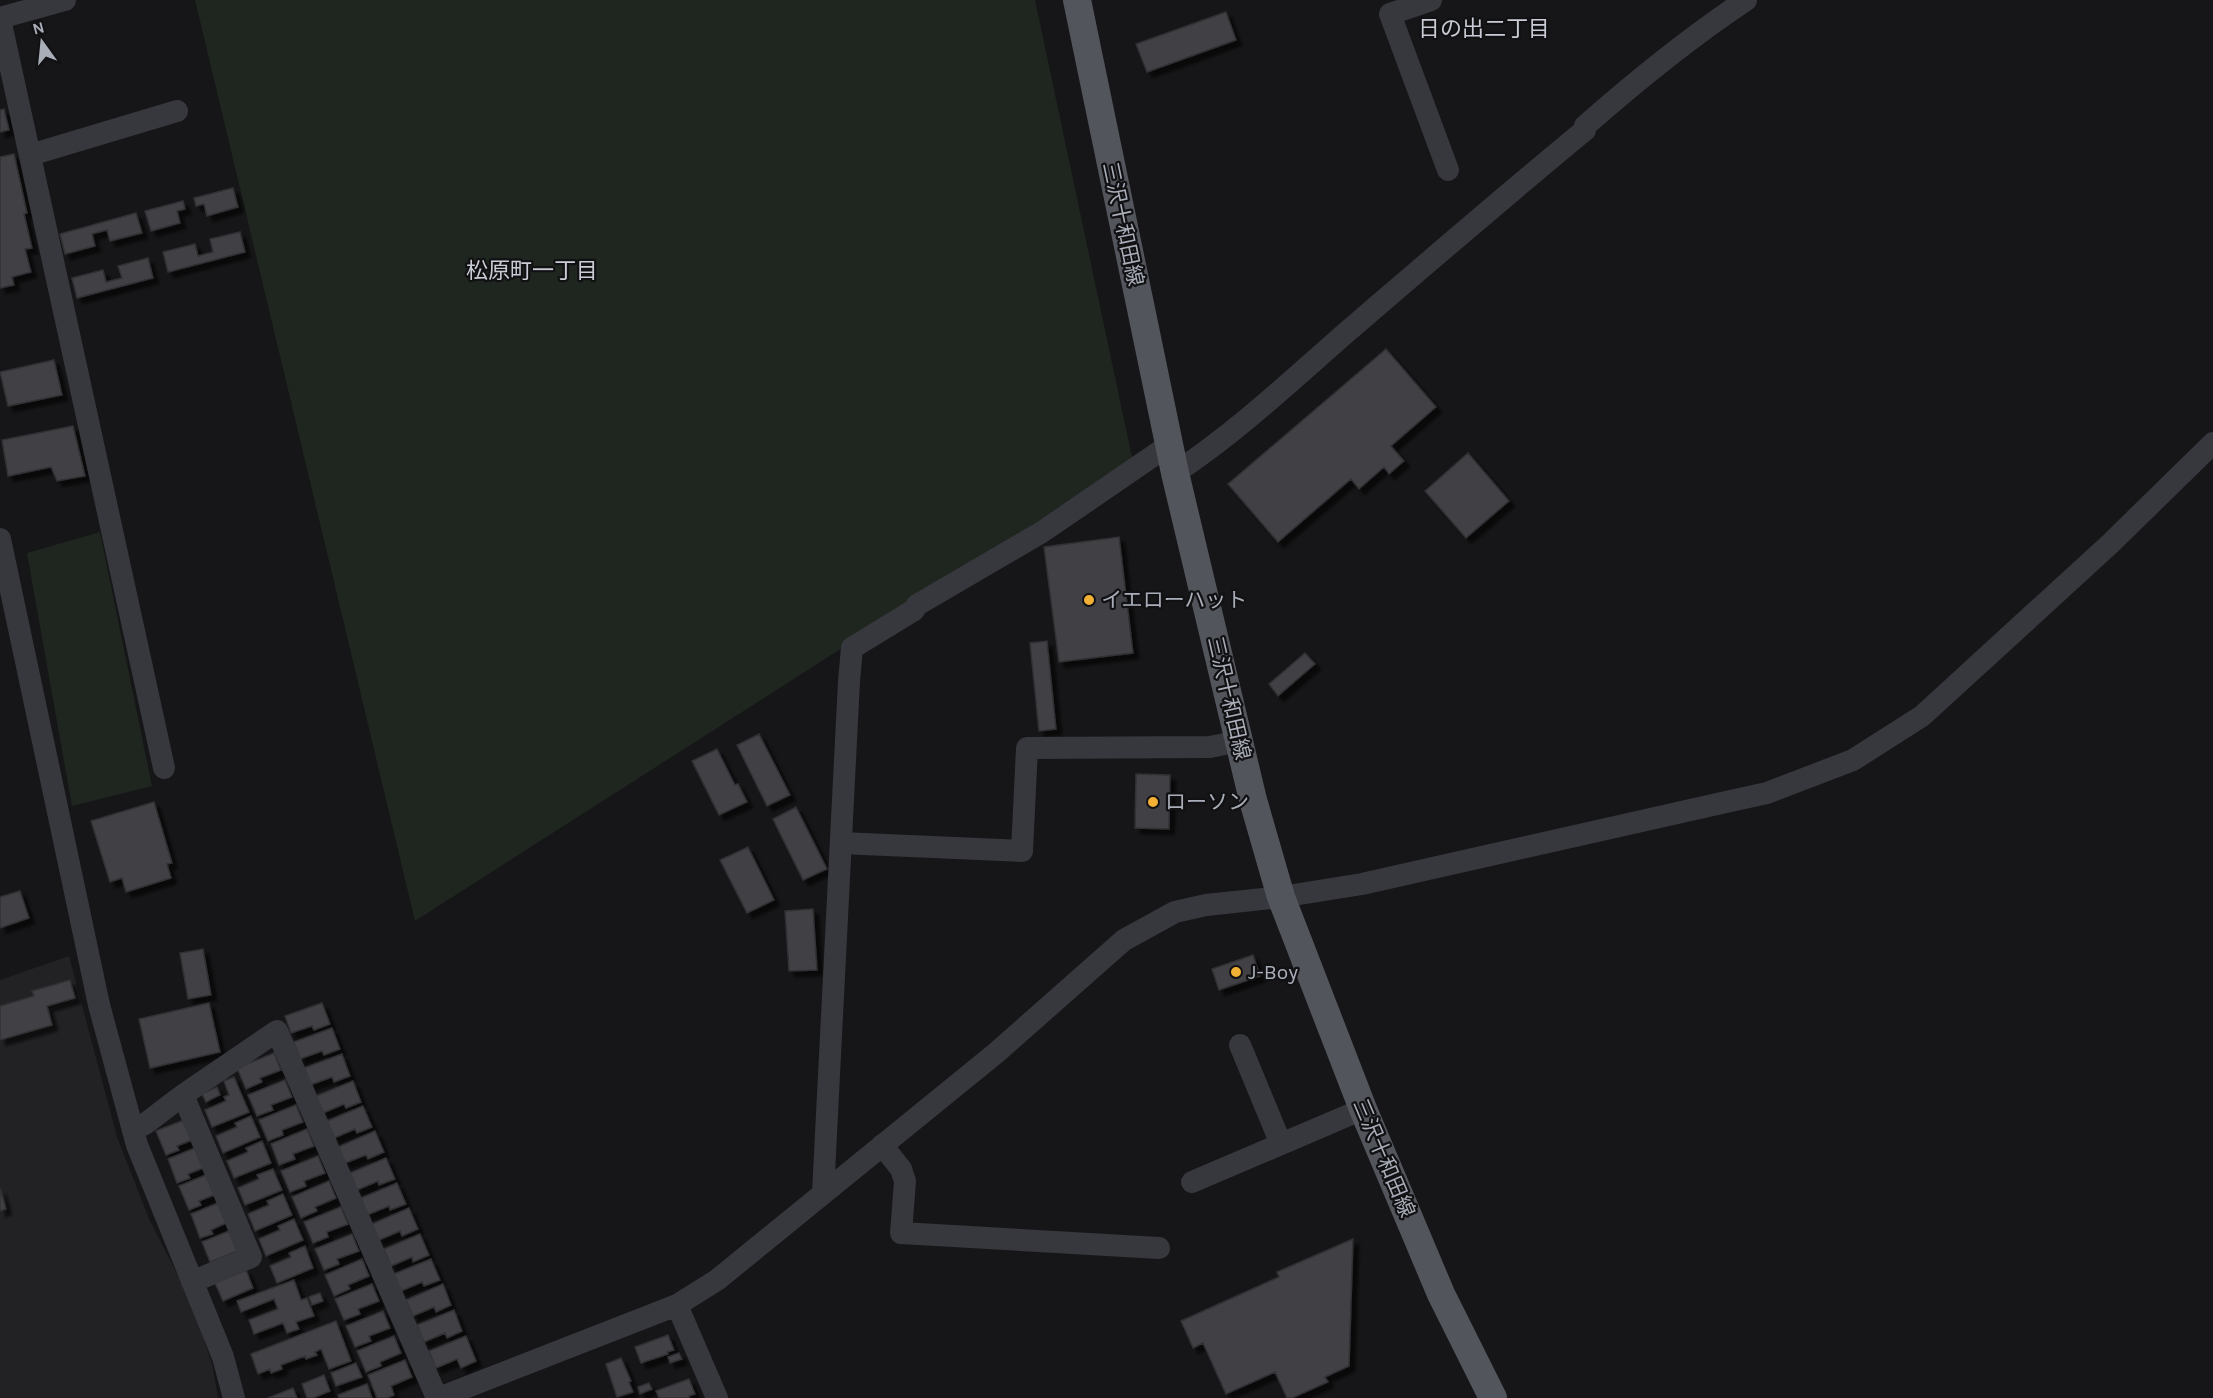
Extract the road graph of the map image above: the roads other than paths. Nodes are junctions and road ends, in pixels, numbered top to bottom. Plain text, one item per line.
1 (65, 0) edge
2 (1077, 0) edge
3 (1431, 0) edge
4 (1746, 0) edge
5 (0, 19) edge
6 (177, 111) dead end
7 (30, 155) junction
8 (1448, 170) dead end
9 (2213, 443) edge
10 (1169, 445) junction
11 (1175, 473) junction
12 (0, 539) edge
13 (8, 621) edge
14 (1239, 741) junction
15 (164, 768) dead end
16 (841, 843) junction
17 (1281, 897) junction
18 (1240, 1045) dead end
19 (183, 1095) junction
20 (1363, 1108) junction
21 (133, 1130) junction
22 (1281, 1143) junction
23 (882, 1145) junction
24 (1192, 1182) dead end
25 (823, 1193) junction
26 (1159, 1248) dead end
27 (192, 1282) junction
28 (677, 1305) junction
29 (234, 1398) edge
30 (438, 1398) edge
31 (717, 1398) edge
32 (1493, 1398) edge

1 - 5 street
2 - 10 main road, 三沢十和田線
3 - 8 street
4 - 11 street
5 - 7 street
6 - 7 street
7 - 15 street
9 - 17 street
10 - 11 main road, 三沢十和田線
10 - 16 street
11 - 14 main road, 三沢十和田線
12 - 13 street
13 - 21 street
14 - 16 street
14 - 17 main road, 三沢十和田線
16 - 25 street
17 - 20 main road, 三沢十和田線
17 - 23 street
18 - 22 street
19 - 21 street
19 - 27 street
19 - 30 street
20 - 22 street
20 - 32 main road, 三沢十和田線
21 - 27 street
22 - 24 street
23 - 25 street
23 - 26 street
25 - 28 street
27 - 29 street
28 - 30 street
28 - 31 street

